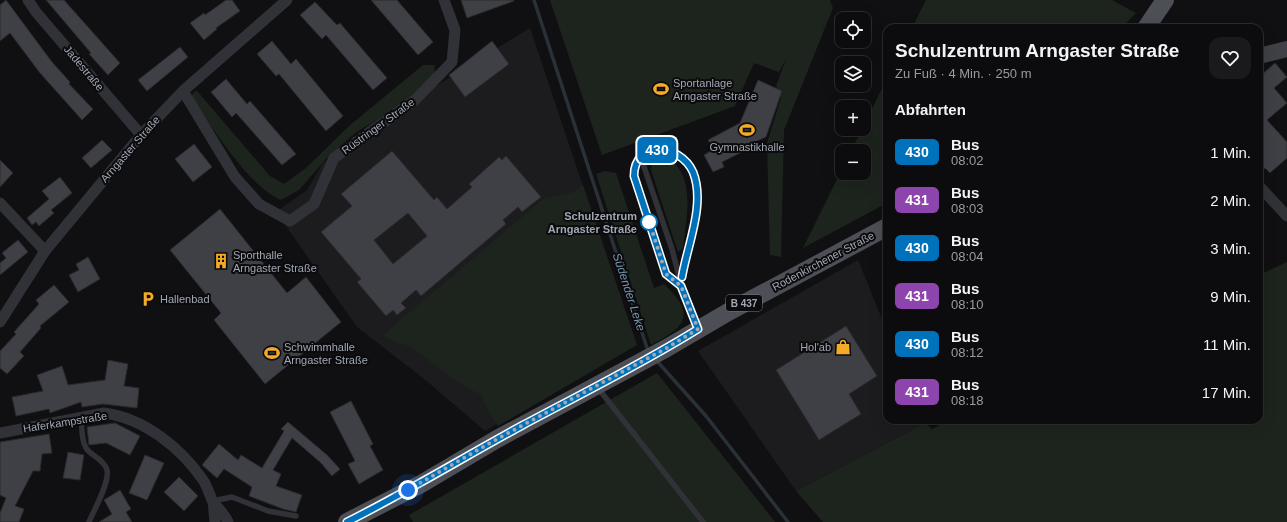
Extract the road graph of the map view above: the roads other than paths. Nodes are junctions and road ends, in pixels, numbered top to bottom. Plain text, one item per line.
1 (28, 0) edge
2 (287, 0) edge
3 (444, 0) edge
4 (1165, 0) edge
5 (1149, 24) edge
6 (1287, 49) edge
7 (1263, 55) edge
8 (183, 92) junction
9 (141, 135) junction
10 (641, 158) junction
11 (1263, 190) edge
12 (0, 203) edge
13 (1287, 216) edge
14 (883, 229) edge
15 (45, 251) junction
16 (681, 286) junction
17 (0, 322) edge
18 (698, 329) junction
19 (597, 385) junction
20 (81, 417) junction
21 (0, 433) edge
22 (213, 501) junction
23 (296, 516) dead end
24 (89, 522) edge
25 (216, 522) edge
26 (228, 522) edge
27 (347, 522) edge
28 (703, 522) edge

1 - 9 street, Jadestraße
2 - 8 street, Arngaster Straße
3 - 8 street, Rüstringer Straße
4 - 5 main road
6 - 7 street
8 - 9 street, Arngaster Straße
9 - 15 street, Arngaster Straße
10 - 16 lane
10 - 16 lane
10 - 16 lane
11 - 13 street
12 - 15 street
14 - 18 main road, Rodenkirchener Straße / B 437
15 - 17 street, Arngaster Straße
16 - 18 lane
18 - 19 main road, Rodenkirchener Straße / B 437
19 - 27 main road, B 437
19 - 28 lane
20 - 21 street, Haferkampstraße
20 - 22 street, Haferkampstraße
20 - 24 lane
22 - 23 lane
22 - 25 street, Haferkampstraße
22 - 26 street, Haferkampstraße

